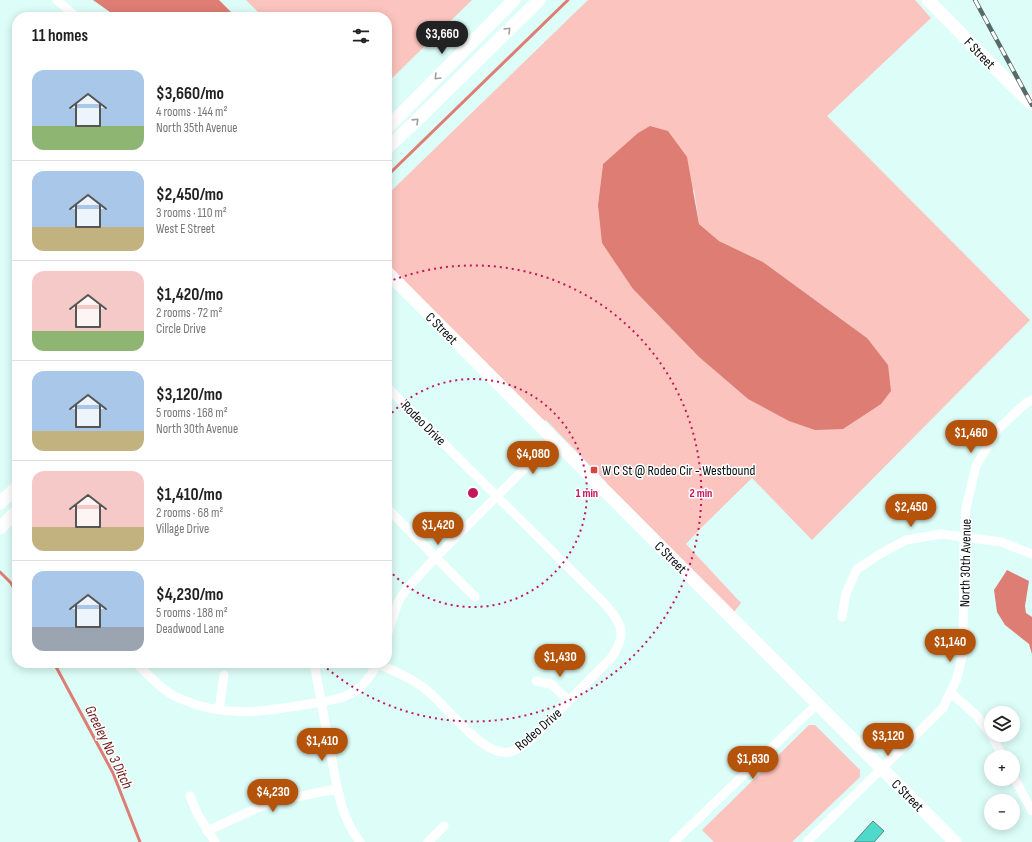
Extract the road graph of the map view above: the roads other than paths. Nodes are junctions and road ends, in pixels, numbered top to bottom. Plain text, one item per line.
1 (57, 0) edge
2 (514, 0) edge
3 (539, 0) edge
4 (928, 0) edge
5 (70, 12) edge
6 (1032, 104) edge
7 (392, 123) edge
8 (392, 143) edge
9 (392, 277) edge
10 (392, 392) edge
11 (1032, 400) edge
12 (554, 440) junction
13 (12, 492) edge
14 (497, 496) junction
15 (0, 503) edge
16 (392, 513) edge
17 (12, 517) edge
18 (0, 528) edge
19 (964, 538) junction
20 (1032, 554) edge
21 (435, 558) junction
22 (475, 597) dead end
23 (842, 617) dead end
24 (392, 621) edge
25 (141, 668) edge
26 (315, 668) edge
27 (375, 668) edge
28 (388, 668) edge
29 (224, 674) dead end
30 (536, 681) dead end
31 (951, 693) junction
32 (569, 701) junction
33 (321, 702) junction
34 (817, 704) junction
35 (219, 710) junction
36 (999, 750) edge
37 (882, 768) junction
38 (1018, 786) edge
39 (336, 789) junction
40 (190, 796) dead end
41 (1032, 811) edge
42 (444, 826) dead end
43 (207, 831) junction
44 (215, 842) edge
45 (360, 842) edge
46 (428, 842) edge
47 (674, 842) edge
48 (807, 842) edge
49 (955, 842) edge

1 - 5 street
2 -> 7 street
8 -> 3 street
4 - 6 street, F Street
9 - 12 street, C Street
10 - 14 street, Rodeo Drive
11 - 19 street, North 30th Avenue
12 - 14 street
12 - 34 street, C Street
13 - 15 street
14 - 21 street
14 - 32 street, Rodeo Drive
16 - 21 street
17 - 18 street
19 - 20 street
19 - 23 street
19 - 31 street, North 30th Avenue
21 - 22 street
21 - 24 street
25 - 35 street, Rodeo Drive
26 - 33 street
27 - 33 street, Rodeo Drive
28 - 32 street, Rodeo Drive
29 - 35 street
30 - 32 street
31 - 36 street
31 - 37 street, North 30th Avenue
33 - 35 street, Rodeo Drive
33 - 39 street
34 - 37 street, C Street
34 - 47 street
37 - 48 street, North 30th Avenue
37 - 49 street, C Street
38 - 41 street
39 - 43 street
39 - 45 street
40 - 43 street
42 - 46 street
43 - 44 street

